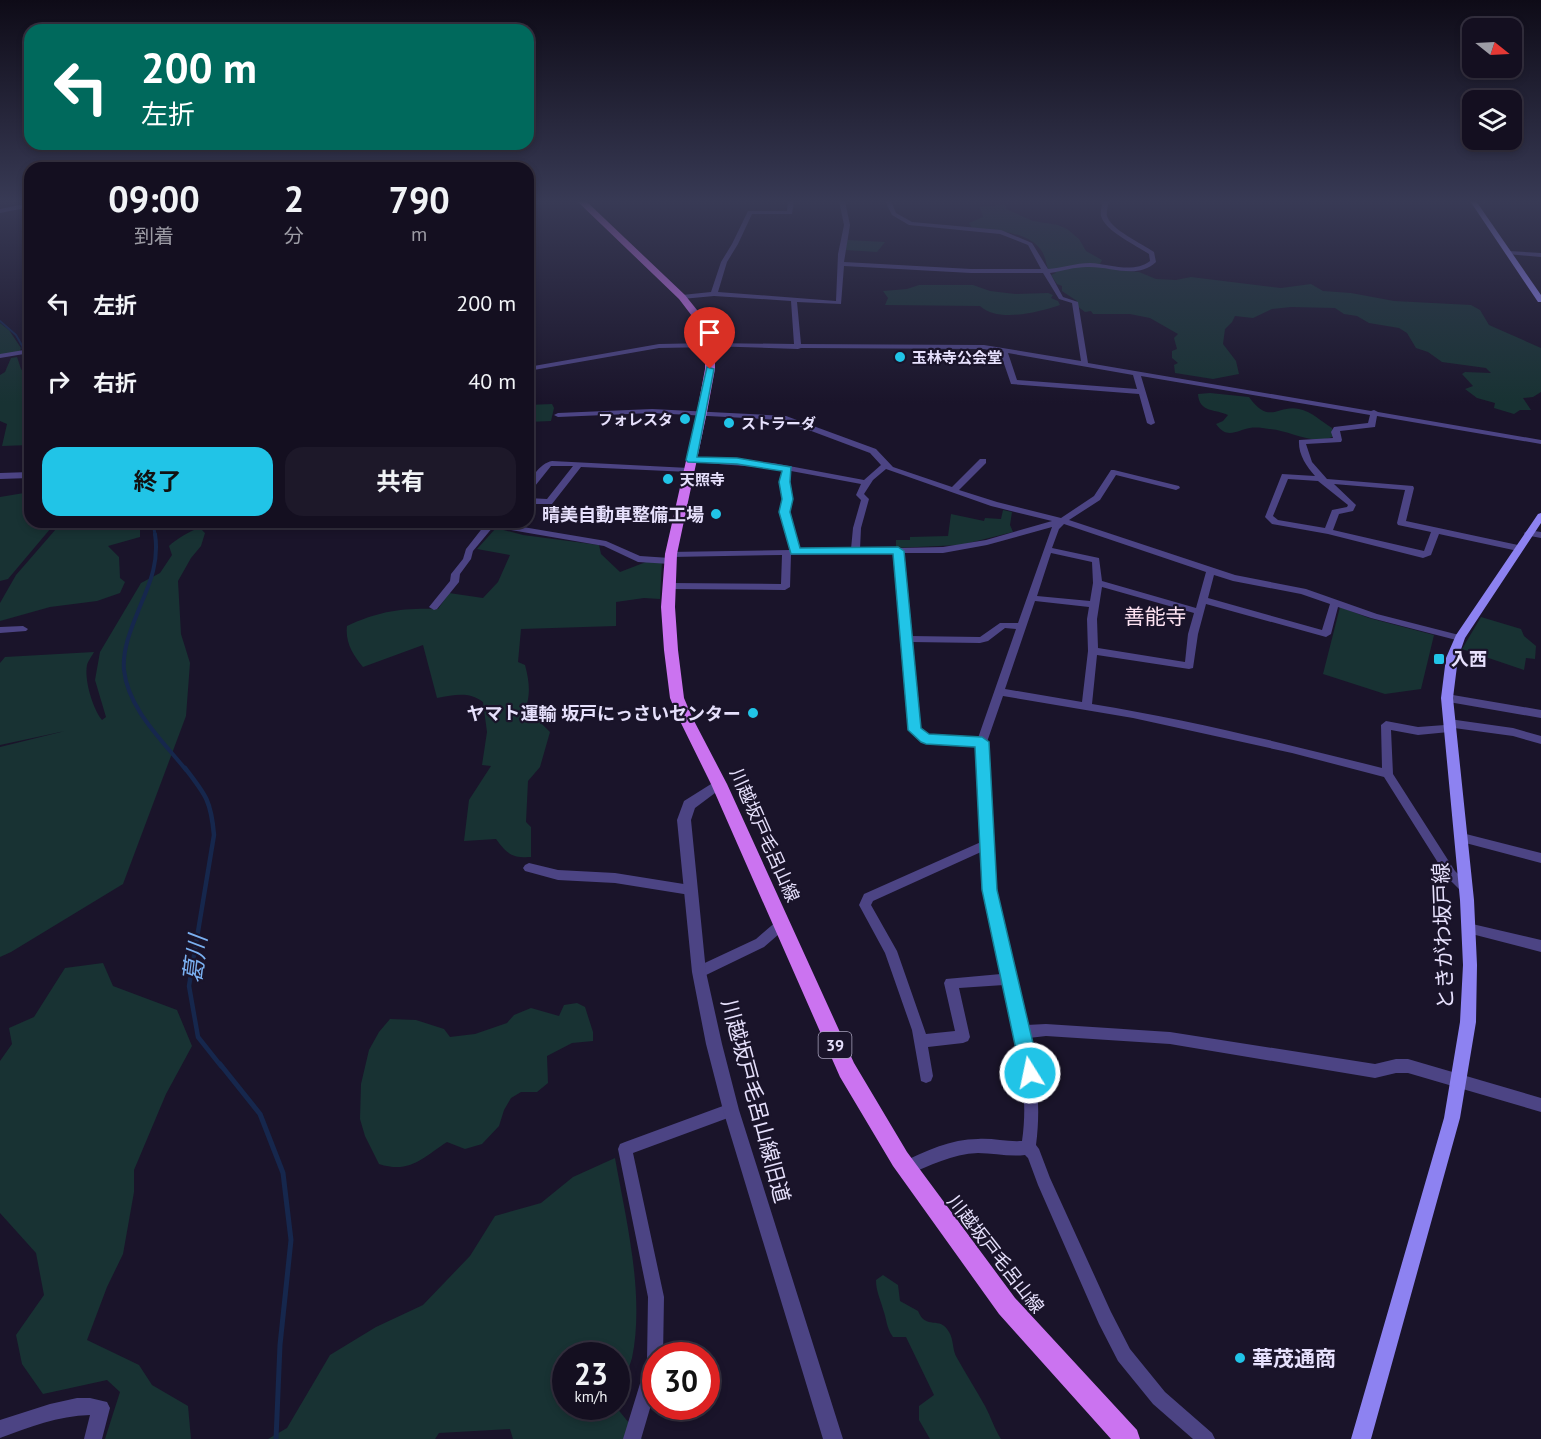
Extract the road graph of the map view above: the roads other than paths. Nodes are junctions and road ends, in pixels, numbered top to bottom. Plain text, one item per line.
1 (652, 268) edge
2 (722, 268) edge
3 (841, 268) edge
4 (918, 268) edge
5 (1044, 268) edge
6 (1066, 268) edge
7 (1117, 268) edge
8 (1141, 268) edge
9 (1519, 268) edge
10 (1046, 271) junction
11 (714, 294) junction
12 (682, 297) junction
13 (794, 300) junction
14 (1541, 300) edge
15 (710, 345) junction
16 (798, 347) junction
17 (1003, 350) junction
18 (24, 352) edge
19 (0, 356) edge
20 (1085, 364) junction
21 (534, 368) edge
22 (1136, 372) junction
23 (1142, 392) junction
24 (702, 412) junction
25 (1374, 412) junction
26 (558, 415) dead end
27 (1151, 423) dead end
28 (1541, 442) edge
29 (983, 461) dead end
30 (579, 464) junction
31 (690, 465) junction
32 (885, 466) junction
33 (788, 469) junction
34 (24, 475) edge
35 (0, 476) edge
36 (1321, 480) junction
37 (534, 482) edge
38 (867, 483) junction
39 (1176, 488) dead end
40 (953, 490) junction
41 (534, 501) edge
42 (1541, 516) edge
43 (1062, 521) junction
44 (493, 528) edge
45 (519, 528) edge
46 (1328, 531) junction
47 (1436, 531) junction
48 (1528, 533) junction
49 (1541, 535) edge
50 (1518, 548) junction
51 (1047, 550) junction
52 (898, 551) junction
53 (791, 552) junction
54 (855, 552) junction
55 (670, 557) junction
56 (1211, 571) junction
57 (1098, 583) junction
58 (669, 586) junction
59 (1031, 597) junction
60 (1203, 600) junction
61 (1335, 602) junction
62 (1094, 604) junction
63 (434, 607) dead end
64 (1200, 612) junction
65 (1022, 626) junction
66 (23, 629) dead end
67 (0, 630) edge
68 (1460, 638) junction
69 (905, 639) junction
70 (1093, 651) junction
71 (999, 692) junction
72 (1447, 698) junction
73 (1088, 705) junction
74 (1541, 714) edge
75 (1449, 726) junction
76 (1541, 740) edge
77 (982, 742) junction
78 (1388, 774) junction
79 (719, 784) junction
80 (1462, 838) junction
81 (986, 845) junction
82 (1541, 858) edge
83 (529, 868) dead end
84 (1466, 888) junction
85 (690, 890) junction
86 (782, 924) junction
87 (1468, 928) junction
88 (1541, 946) edge
89 (699, 972) junction
90 (1009, 979) junction
91 (1023, 1032) junction
92 (921, 1041) junction
93 (926, 1076) dead end
94 (1459, 1082) junction
95 (1541, 1105) edge
96 (731, 1110) junction
97 (1028, 1147) junction
98 (906, 1168) junction
99 (0, 1429) edge
100 (93, 1439) edge
101 (632, 1439) edge
102 (833, 1439) edge
103 (1128, 1439) edge
104 (1206, 1439) edge
105 (1361, 1439) edge

1 - 12 main road, 川越坂戸毛呂山線 / 39
2 - 11 street
3 - 13 street
4 - 10 street
5 - 10 street
6 - 10 street
7 - 8 street
9 - 14 main road
10 - 20 street
11 - 12 street
11 - 13 street
12 - 15 main road, 川越坂戸毛呂山線 / 39
13 - 16 street
15 - 16 street
15 - 21 street
15 - 24 main road, 川越坂戸毛呂山線 / 39
16 - 17 street
17 - 20 street
17 - 23 street
18 - 19 street
20 - 22 street
22 - 23 street
22 - 25 street
23 - 27 street
24 - 26 street
24 - 31 main road, 川越坂戸毛呂山線 / 39
24 - 32 street
25 - 28 street
25 - 36 street
29 - 40 street
30 - 31 street
30 - 37 street
30 - 41 street
31 - 33 street
31 - 55 main road, 川越坂戸毛呂山線 / 39
32 - 38 street
32 - 40 street
33 - 38 street
33 - 53 street
34 - 35 street
36 - 46 street
36 - 46 street
36 - 47 street
38 - 54 street
39 - 43 street
40 - 43 street
42 - 48 main road, ときがわ坂戸線
43 - 51 street
43 - 52 street
43 - 56 street
44 - 63 street
45 - 55 street
46 - 47 street
47 - 50 street
48 - 49 street
48 - 50 main road, ときがわ坂戸線
50 - 68 main road, ときがわ坂戸線
51 - 57 street
51 - 59 street
52 - 54 street
52 - 69 street
53 - 54 street
53 - 55 street
53 - 58 street
55 - 58 main road, 川越坂戸毛呂山線 / 39
56 - 60 street
56 - 61 street
57 - 62 street
57 - 64 street
58 - 79 main road, 川越坂戸毛呂山線 / 39
59 - 62 street
59 - 65 street
60 - 61 street
60 - 64 street
61 - 68 street
62 - 70 street
64 - 70 street
65 - 69 street
65 - 71 street
66 - 67 street
68 - 72 main road, ときがわ坂戸線
69 - 77 street
70 - 73 street
71 - 73 street
71 - 77 street
72 - 74 street
72 - 75 main road, ときがわ坂戸線
73 - 78 street
75 - 76 street
75 - 78 street
75 - 80 main road, ときがわ坂戸線
77 - 81 street
78 - 84 street
79 - 85 street, 川越坂戸毛呂山線旧道
79 - 86 main road, 川越坂戸毛呂山線 / 39
80 - 82 street
80 - 84 main road, ときがわ坂戸線
81 - 90 street
81 - 92 street
83 - 85 street
84 - 87 main road, ときがわ坂戸線
85 - 89 street, 川越坂戸毛呂山線旧道
86 - 89 street
86 - 98 main road, 川越坂戸毛呂山線 / 39
87 - 88 street
87 - 94 main road, ときがわ坂戸線
89 - 96 street, 川越坂戸毛呂山線旧道
90 - 91 street
90 - 92 street
91 - 94 street
91 - 97 street
92 - 93 street
94 - 95 street
94 - 105 main road, ときがわ坂戸線
96 - 101 street
96 - 102 street, 川越坂戸毛呂山線旧道
97 - 98 street
97 - 104 street
98 - 103 main road, 川越坂戸毛呂山線 / 39
99 - 100 street

